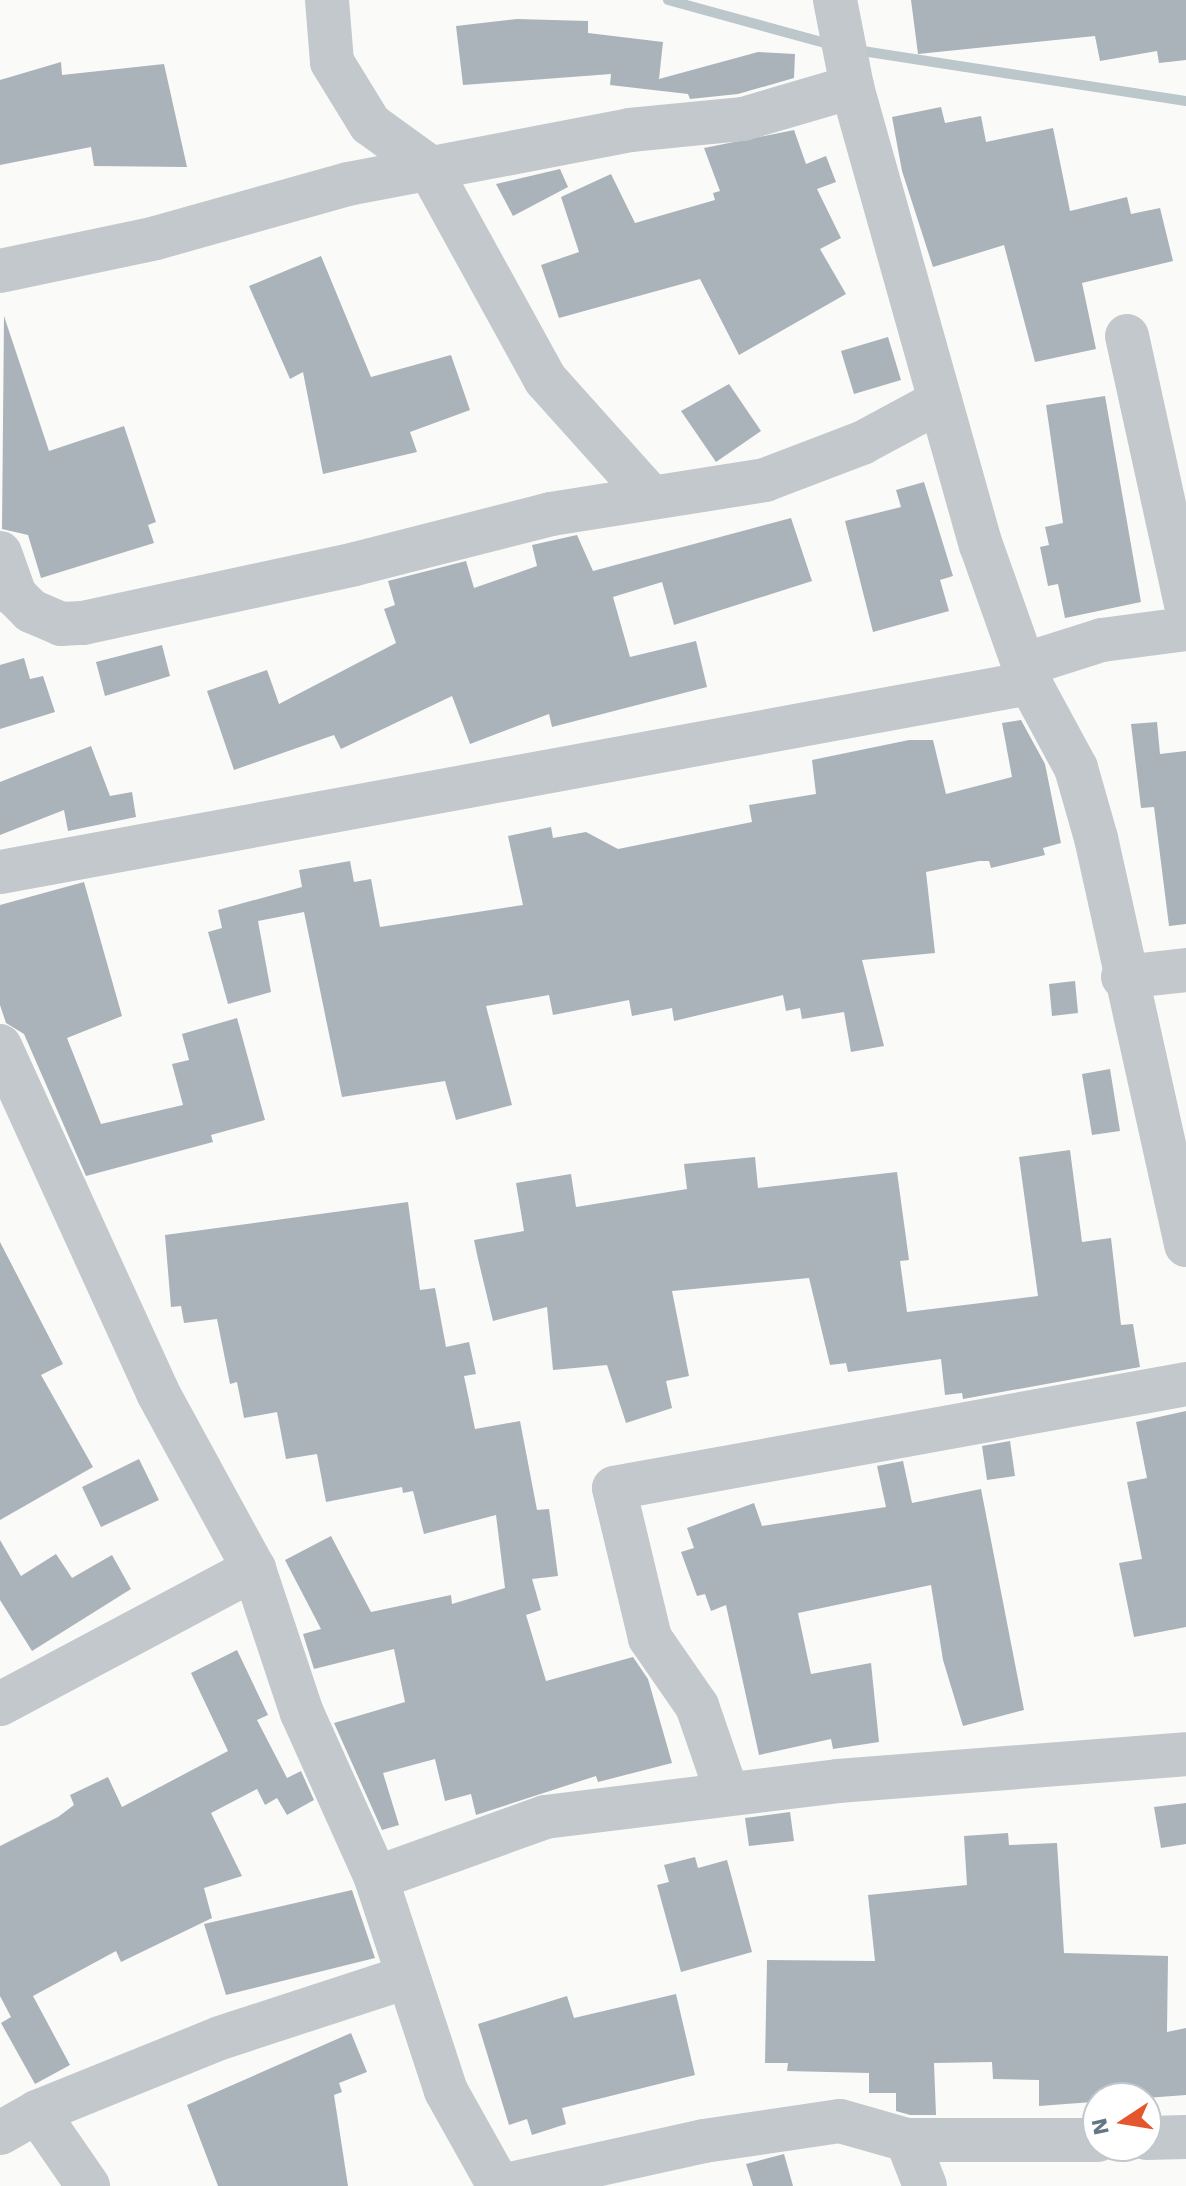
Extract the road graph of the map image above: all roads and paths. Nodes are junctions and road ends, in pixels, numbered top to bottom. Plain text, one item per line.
1 (327, 0) edge
2 (844, 45) edge
3 (428, 166) junction
4 (0, 271) edge
5 (1127, 336) dead end
6 (940, 401) junction
7 (651, 497) junction
8 (0, 553) edge
9 (1186, 605) edge
10 (1186, 629) edge
11 (1026, 674) junction
12 (0, 872) edge
13 (1186, 970) edge
14 (1123, 977) junction
15 (0, 1046) edge
16 (1186, 1245) edge
17 (1186, 1384) edge
18 (254, 1569) junction
19 (0, 1704) edge
20 (1186, 1754) edge
21 (727, 1793) junction
22 (376, 1878) junction
23 (407, 1977) junction
24 (37, 2112) junction
25 (0, 2133) edge
26 (1186, 2137) edge
27 (1162, 2138) edge
28 (907, 2140) junction
29 (1082, 2140) edge
30 (88, 2186) edge
31 (500, 2186) edge
32 (925, 2186) edge

1 - 3 street
2 - 3 street
2 - 6 street
3 - 4 street
3 - 7 street
5 - 9 street
6 - 7 street
6 - 11 street
7 - 8 street
10 - 11 street
11 - 12 street
11 - 14 street
13 - 14 street
14 - 16 street
15 - 18 street
17 - 21 street
18 - 19 street
18 - 22 street
20 - 21 street
21 - 22 street
22 - 23 street
23 - 24 street
23 - 31 street
24 - 25 street
24 - 30 street
26 - 27 street
28 - 29 street
28 - 31 street
28 - 32 street

